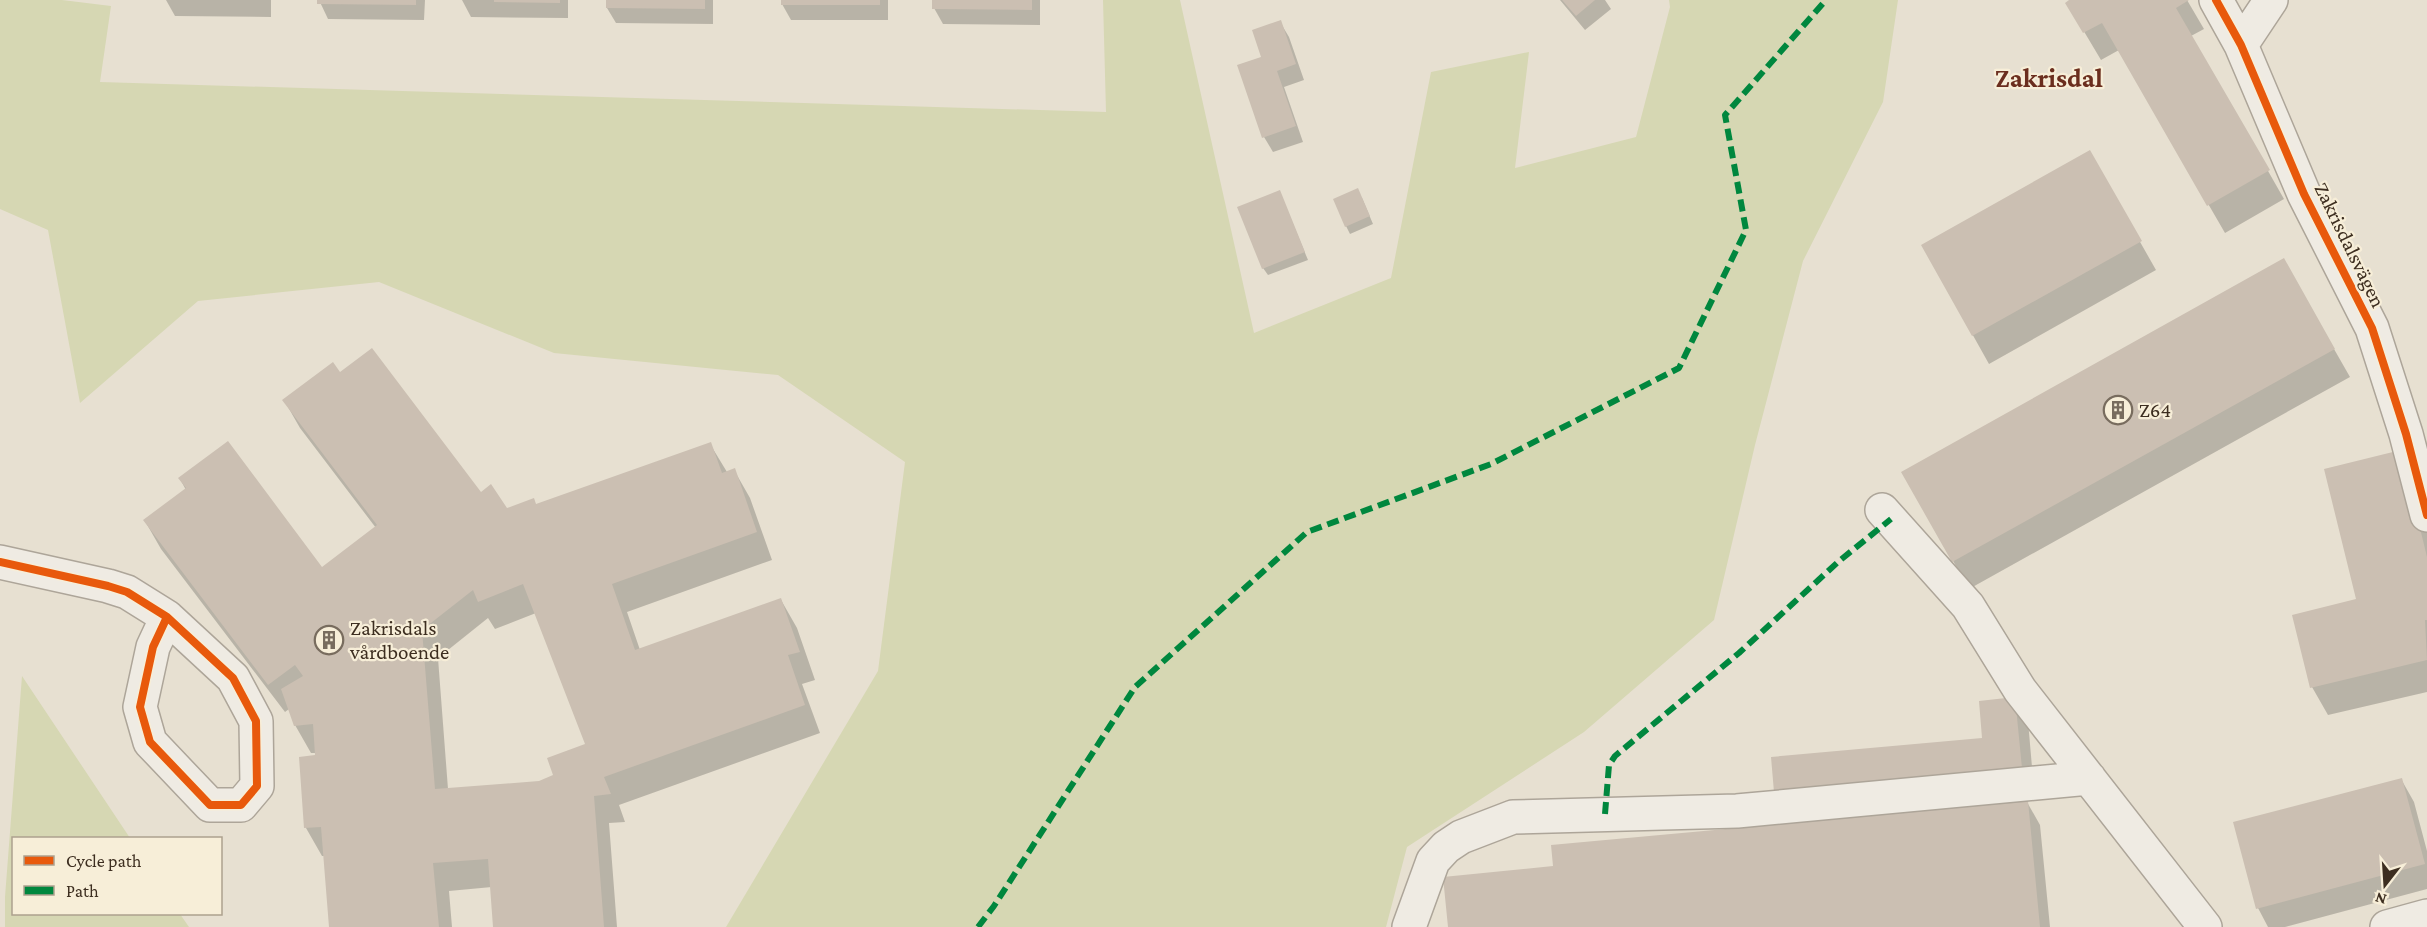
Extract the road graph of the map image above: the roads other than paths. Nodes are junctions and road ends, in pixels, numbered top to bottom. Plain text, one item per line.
1 (2216, 0) edge
2 (2271, 0) edge
3 (2241, 45) junction
4 (1882, 510) dead end
5 (2427, 515) edge
6 (0, 562) edge
7 (167, 617) junction
8 (2089, 777) junction
9 (2427, 916) edge
10 (1409, 927) edge
11 (2205, 927) edge
12 (2387, 927) edge

1 - 3 street, Zakrisdalsvägen
2 - 3 street
3 - 5 street, Zakrisdalsvägen
4 - 8 street
6 - 7 street
7 - 7 street
8 - 10 street
8 - 11 street
9 - 12 street

